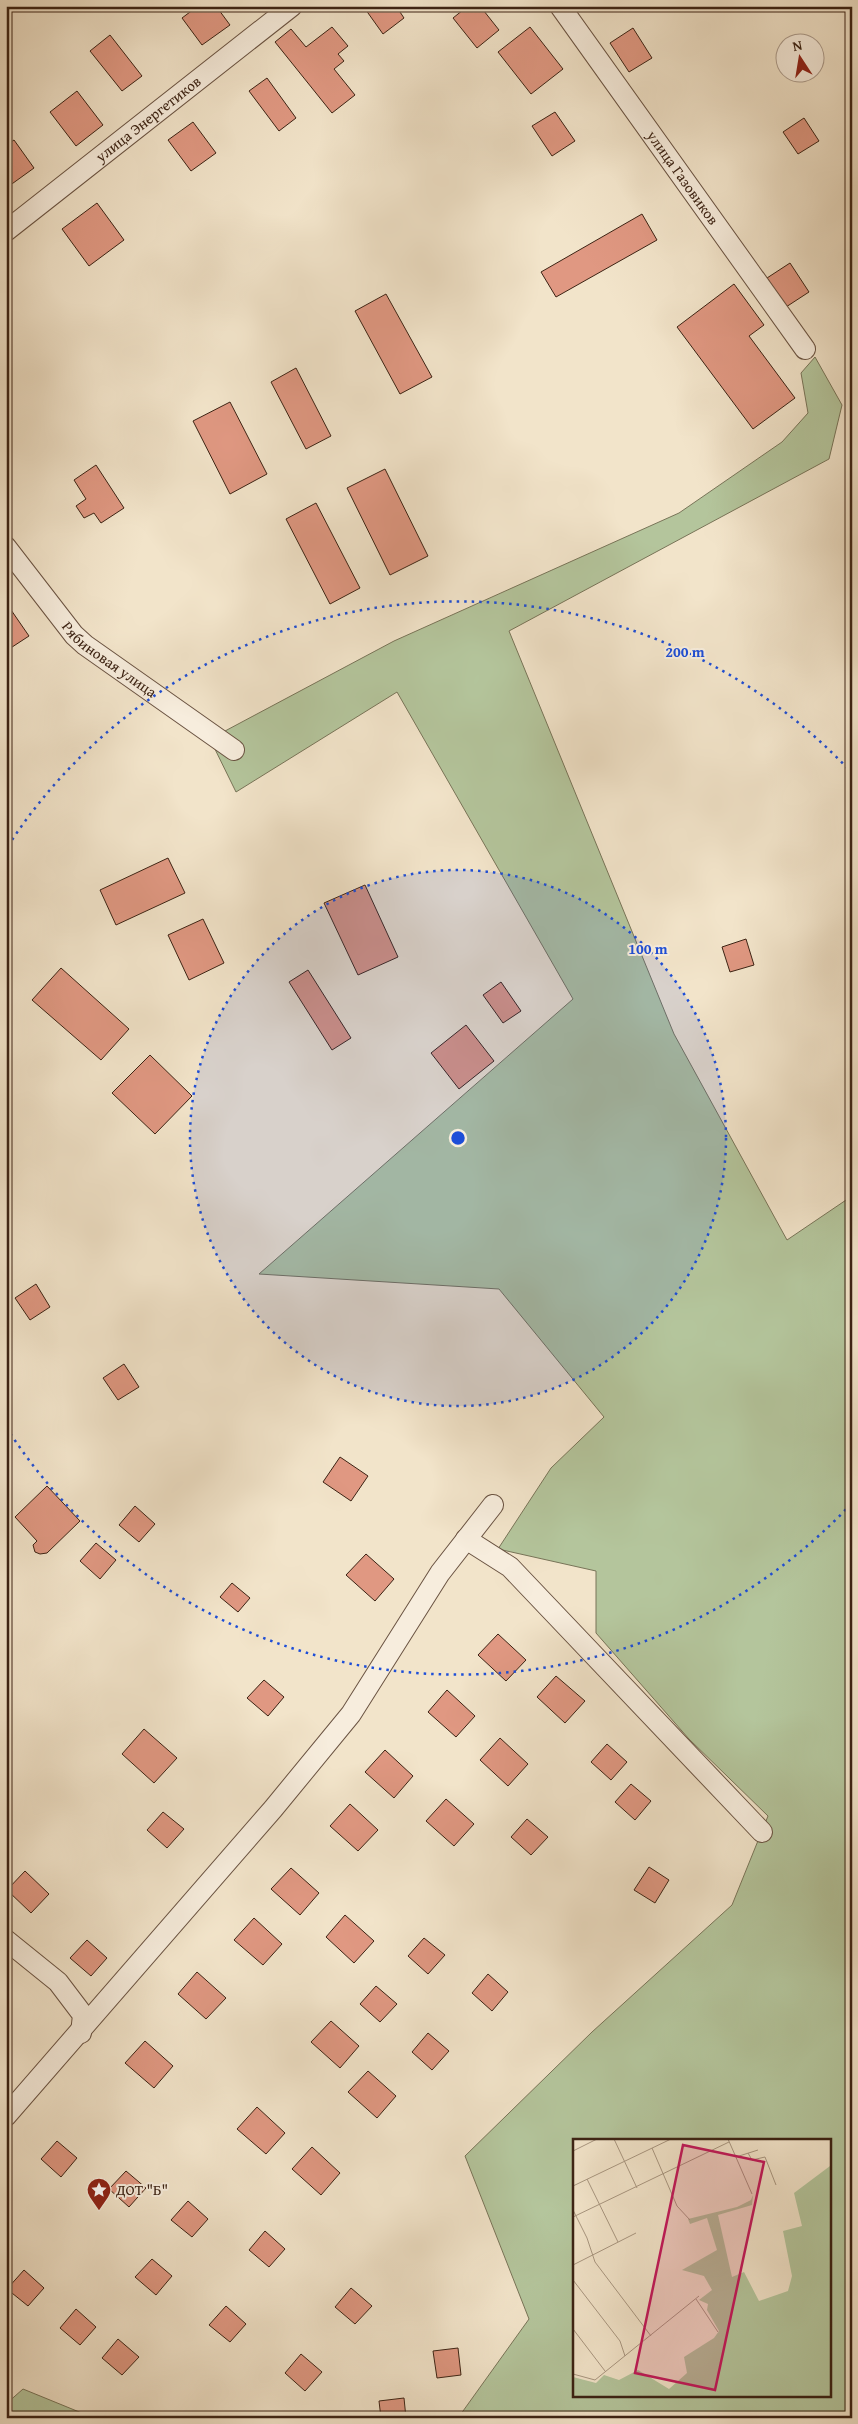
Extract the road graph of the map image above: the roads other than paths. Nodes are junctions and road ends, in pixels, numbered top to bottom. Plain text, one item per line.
1 (292, 6) edge
2 (561, 6) edge
3 (6, 231) edge
4 (806, 349) dead end
5 (6, 547) edge
6 (234, 750) dead end
7 (493, 1505) dead end
8 (466, 1540) junction
9 (762, 1832) dead end
10 (6, 1940) edge
11 (81, 2032) junction
12 (6, 2116) edge

1 - 3 street, улица Энергетиков
2 - 4 street, улица Газовиков
5 - 6 street, Рябиновая улица
7 - 8 street
8 - 9 street
8 - 11 street
10 - 11 street
11 - 12 street

